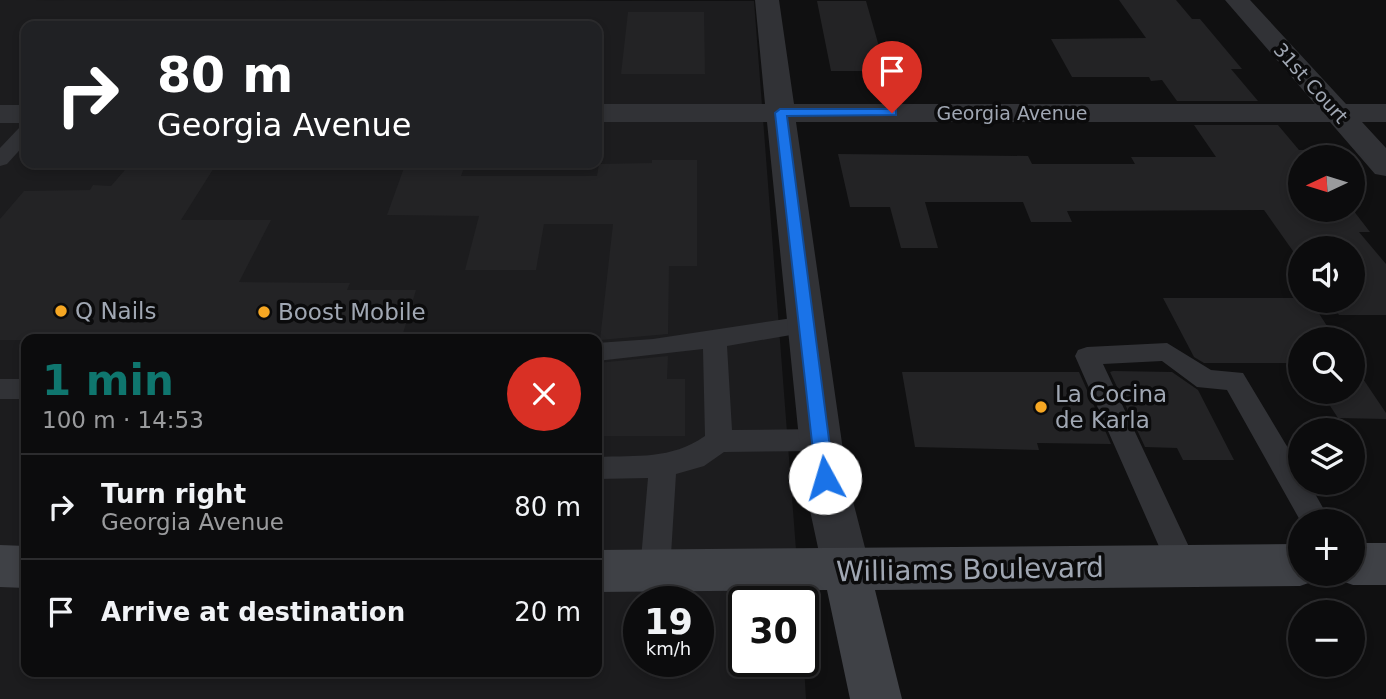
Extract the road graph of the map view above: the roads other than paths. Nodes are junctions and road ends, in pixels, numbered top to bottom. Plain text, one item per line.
1 (767, 0) edge
2 (1237, 0) edge
3 (602, 113) edge
4 (780, 113) junction
5 (1337, 113) junction
6 (1386, 113) edge
7 (0, 114) edge
8 (21, 114) edge
9 (21, 137) edge
10 (0, 160) edge
11 (1386, 167) edge
12 (806, 325) junction
13 (715, 340) junction
14 (602, 351) edge
15 (0, 389) edge
16 (21, 389) edge
17 (820, 440) junction
18 (719, 441) junction
19 (663, 466) junction
20 (602, 468) edge
21 (1309, 509) edge
22 (1386, 564) edge
23 (1288, 565) edge
24 (1365, 565) edge
25 (0, 566) edge
26 (1183, 566) junction
27 (21, 567) edge
28 (602, 571) edge
29 (655, 571) junction
30 (847, 571) junction
31 (876, 699) edge

1 - 4 street
2 - 5 street, 31st Court
3 - 4 street, Georgia Avenue
4 - 5 street, Georgia Avenue
4 - 12 street
5 - 6 street, Georgia Avenue
5 - 11 street, 31st Court
7 - 8 street
9 - 10 lane
12 - 13 lane
12 - 17 street
13 - 14 lane
13 - 18 lane
15 - 16 lane
17 - 18 lane
17 - 30 street
18 - 19 lane
19 - 20 lane
19 - 29 lane
21 - 26 lane
22 - 24 main road
23 - 26 main road, Williams Boulevard
25 - 27 main road
26 - 30 main road, Williams Boulevard
28 - 29 main road, Williams Boulevard
29 - 30 main road, Williams Boulevard
30 - 31 main road

